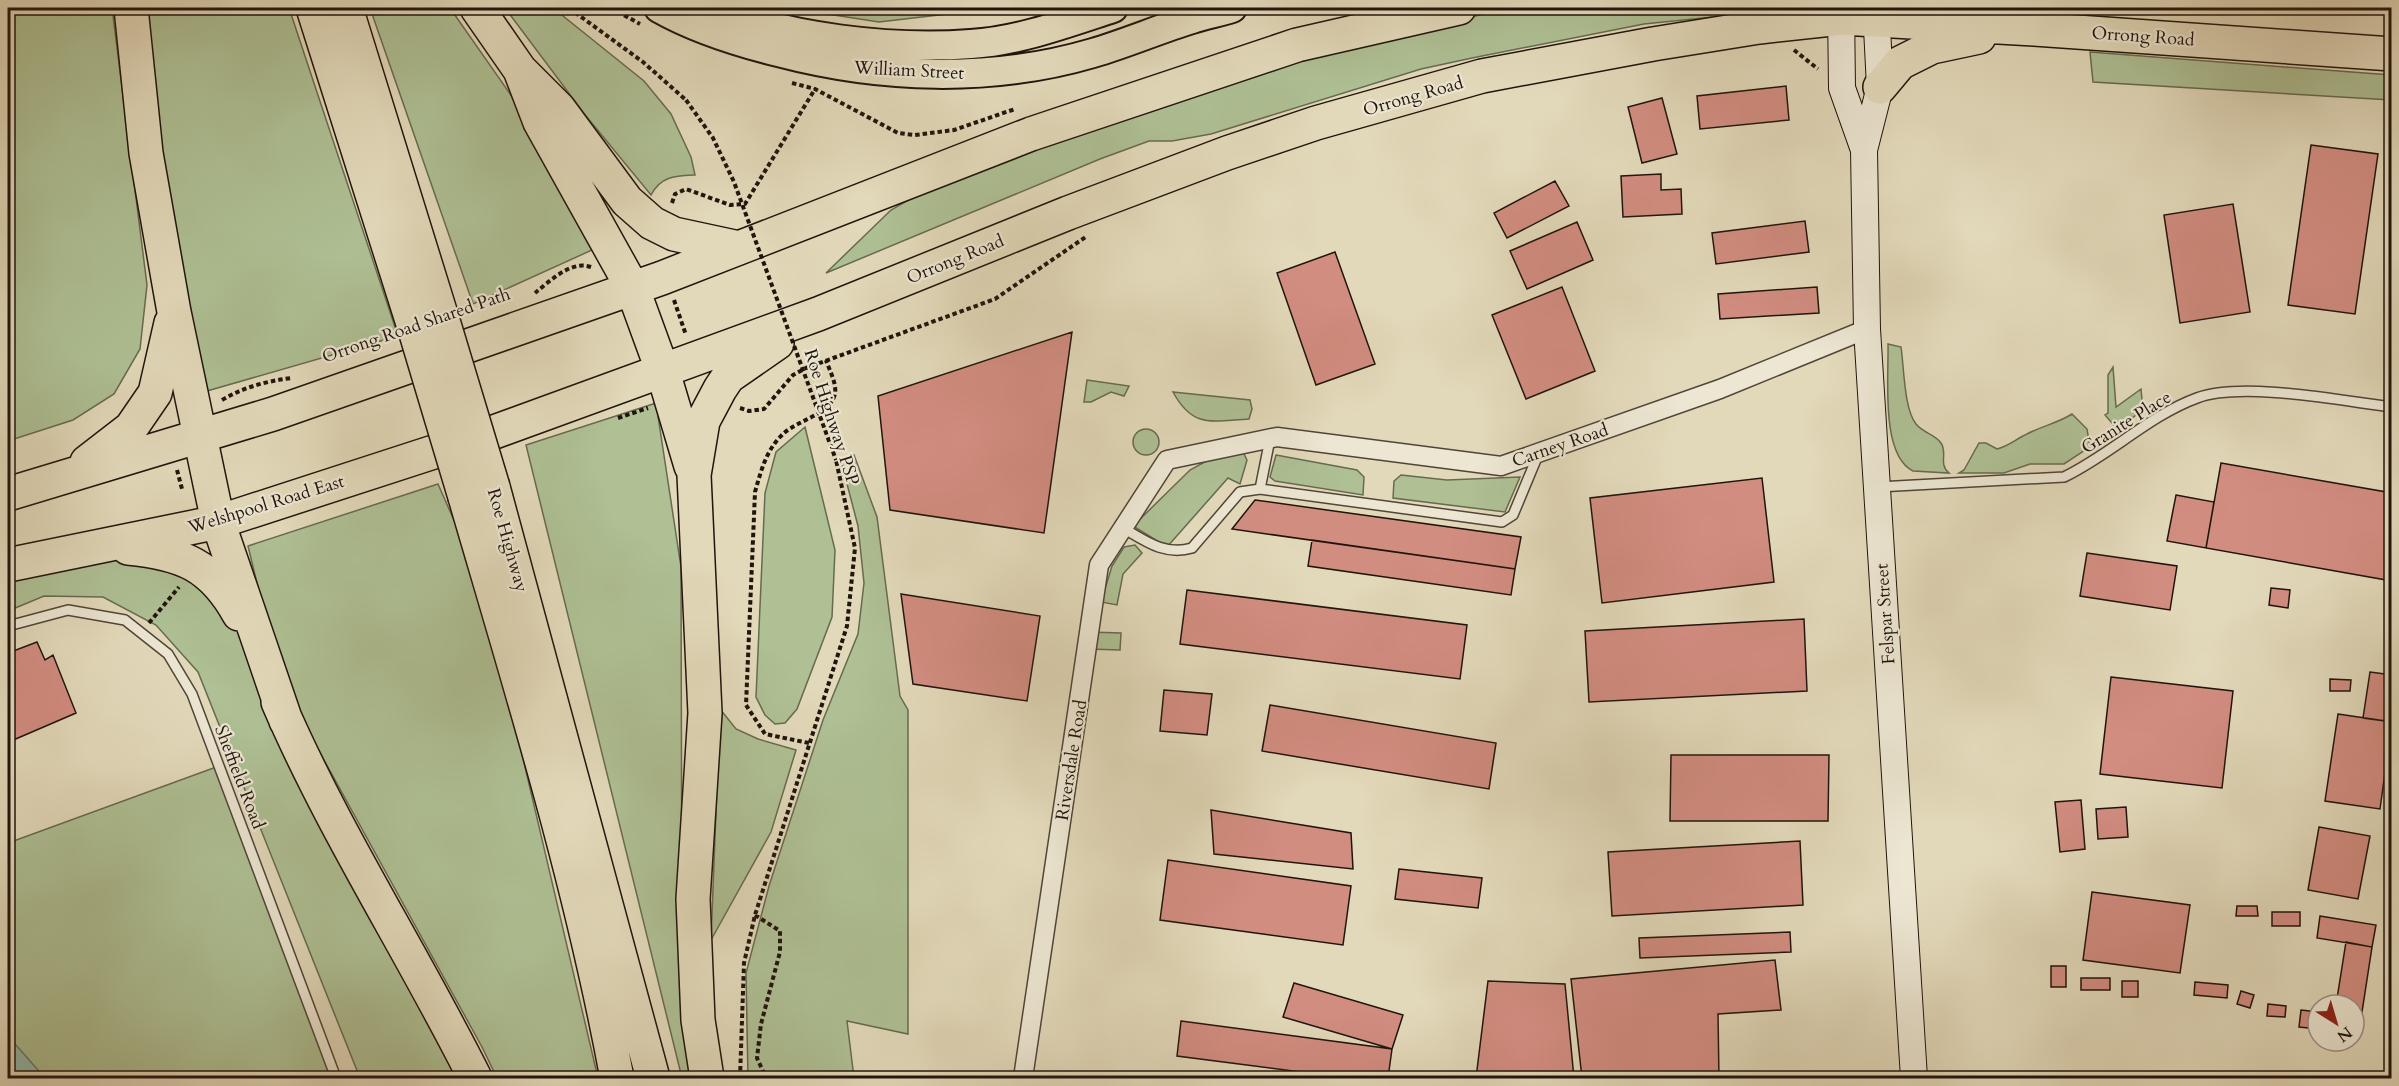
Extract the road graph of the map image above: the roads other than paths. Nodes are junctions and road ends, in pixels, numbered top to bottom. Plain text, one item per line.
1 (131, 8) edge
2 (313, 8) edge
3 (346, 8) edge
4 (477, 8) edge
5 (659, 8) edge
6 (714, 8) edge
7 (1113, 8) edge
8 (1232, 8) edge
9 (1459, 8) edge
10 (1841, 13) edge
11 (1876, 14) edge
12 (2034, 29) junction
13 (2391, 54) edge
14 (520, 70) junction
15 (1880, 87) junction
16 (1864, 150) junction
17 (739, 248) junction
18 (637, 275) junction
19 (174, 312) junction
20 (818, 314) junction
21 (429, 326) junction
22 (1867, 329) junction
23 (678, 367) junction
24 (2391, 407) edge
25 (196, 420) junction
26 (486, 435) joint
27 (1270, 439) junction
28 (1539, 452) junction
29 (1167, 460) joint
30 (694, 475) junction
31 (69, 476) junction
32 (1877, 487) junction
33 (1260, 489) junction
34 (479, 492) junction
35 (8, 494) edge
36 (218, 522) junction
37 (1123, 528) junction
38 (102, 545) junction
39 (8, 565) edge
40 (8, 626) edge
41 (286, 721) junction
42 (336, 1078) edge
43 (475, 1078) edge
44 (617, 1078) edge
45 (653, 1078) edge
46 (707, 1078) edge
47 (1023, 1078) edge
48 (1914, 1078) edge

1 - 19 highway
2 - 21 highway, Roe Highway
3 - 21 highway, Roe Highway
4 - 14 highway
5 - 8 main road, William Street
6 - 7 main road, William Street
9 - 17 highway
10 - 11 highway, Orrong Road
10 - 16 street, Felspar Street
10 - 20 highway, Orrong Road
11 - 12 highway, Orrong Road
11 - 15 street, Felspar Street
12 - 13 highway, Orrong Road
12 - 15 highway
14 - 17 highway
14 - 18 highway
15 - 16 street, Felspar Street
16 - 22 street, Felspar Street
17 - 18 highway
18 - 23 highway
18 - 25 highway
19 - 25 highway
19 - 31 highway
20 - 23 highway, Orrong Road
20 - 30 highway
21 - 34 highway, Roe Highway, bridge
22 - 28 street, Carney Road
22 - 32 street, Felspar Street
23 - 26 highway, Orrong Road
23 - 30 highway
24 - 32 lane, Granite Place
25 - 31 highway
25 - 36 highway
26 - 36 highway, Welshpool Road East
27 - 28 street, Carney Road
27 - 29 street, Carney Road
27 - 33 lane
28 - 33 lane
29 - 37 street, Riversdale Road
30 - 46 highway
31 - 35 highway
32 - 48 street, Felspar Street
33 - 37 lane
34 - 44 highway, Roe Highway
34 - 45 highway, Roe Highway
36 - 38 highway, Welshpool Road East
36 - 41 highway
37 - 47 street, Riversdale Road
38 - 39 highway, Welshpool Road East
38 - 41 highway
40 - 42 lane, Sheffield Road
41 - 43 highway

